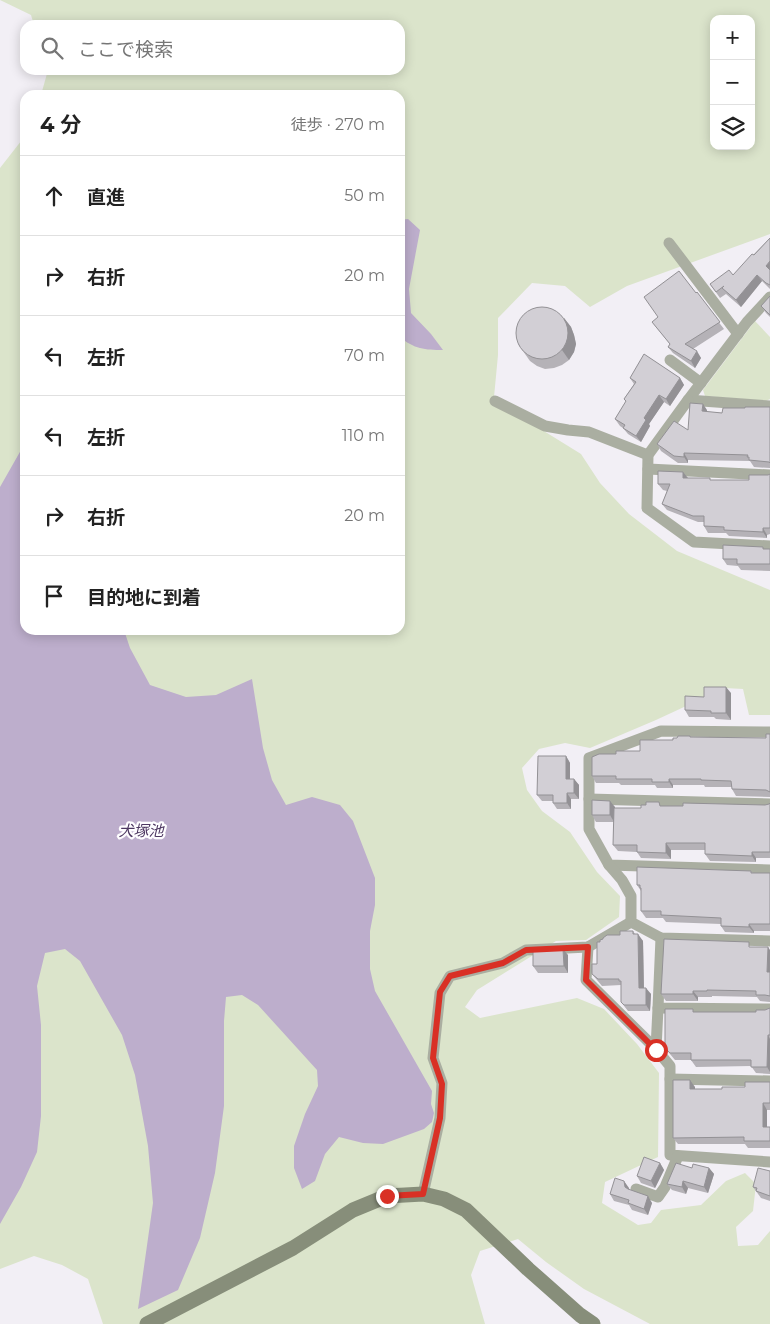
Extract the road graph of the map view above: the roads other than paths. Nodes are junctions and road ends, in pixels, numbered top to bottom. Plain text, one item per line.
1 (669, 243) dead end
2 (770, 297) edge
3 (738, 334) junction
4 (670, 360) dead end
5 (702, 383) junction
6 (688, 400) junction
7 (495, 401) dead end
8 (770, 406) edge
9 (648, 455) junction
10 (648, 469) junction
11 (770, 475) edge
12 (770, 546) edge
13 (770, 732) edge
14 (589, 799) junction
15 (770, 804) edge
16 (609, 865) junction
17 (770, 870) edge
18 (631, 922) junction
19 (660, 938) junction
20 (770, 941) edge
21 (588, 947) junction
22 (658, 1008) junction
23 (770, 1010) edge
24 (656, 1050) junction
25 (670, 1079) junction
26 (770, 1082) edge
27 (678, 1156) junction
28 (770, 1162) edge
29 (636, 1189) dead end
30 (423, 1194) junction
31 (147, 1324) edge
32 (593, 1324) edge

1 - 3 street
2 - 3 street
3 - 5 street
4 - 5 street
5 - 6 street
6 - 8 street
6 - 9 street
7 - 9 street
9 - 10 street
10 - 11 street
10 - 12 street
13 - 14 street
14 - 15 street
14 - 16 street
16 - 17 street
16 - 18 street
18 - 19 street
18 - 21 street
19 - 20 street
19 - 22 street
21 - 24 street
21 - 30 street
22 - 23 street
22 - 24 street
24 - 25 street
25 - 26 street
25 - 27 street
27 - 28 street
27 - 29 street
30 - 31 street
30 - 32 street

